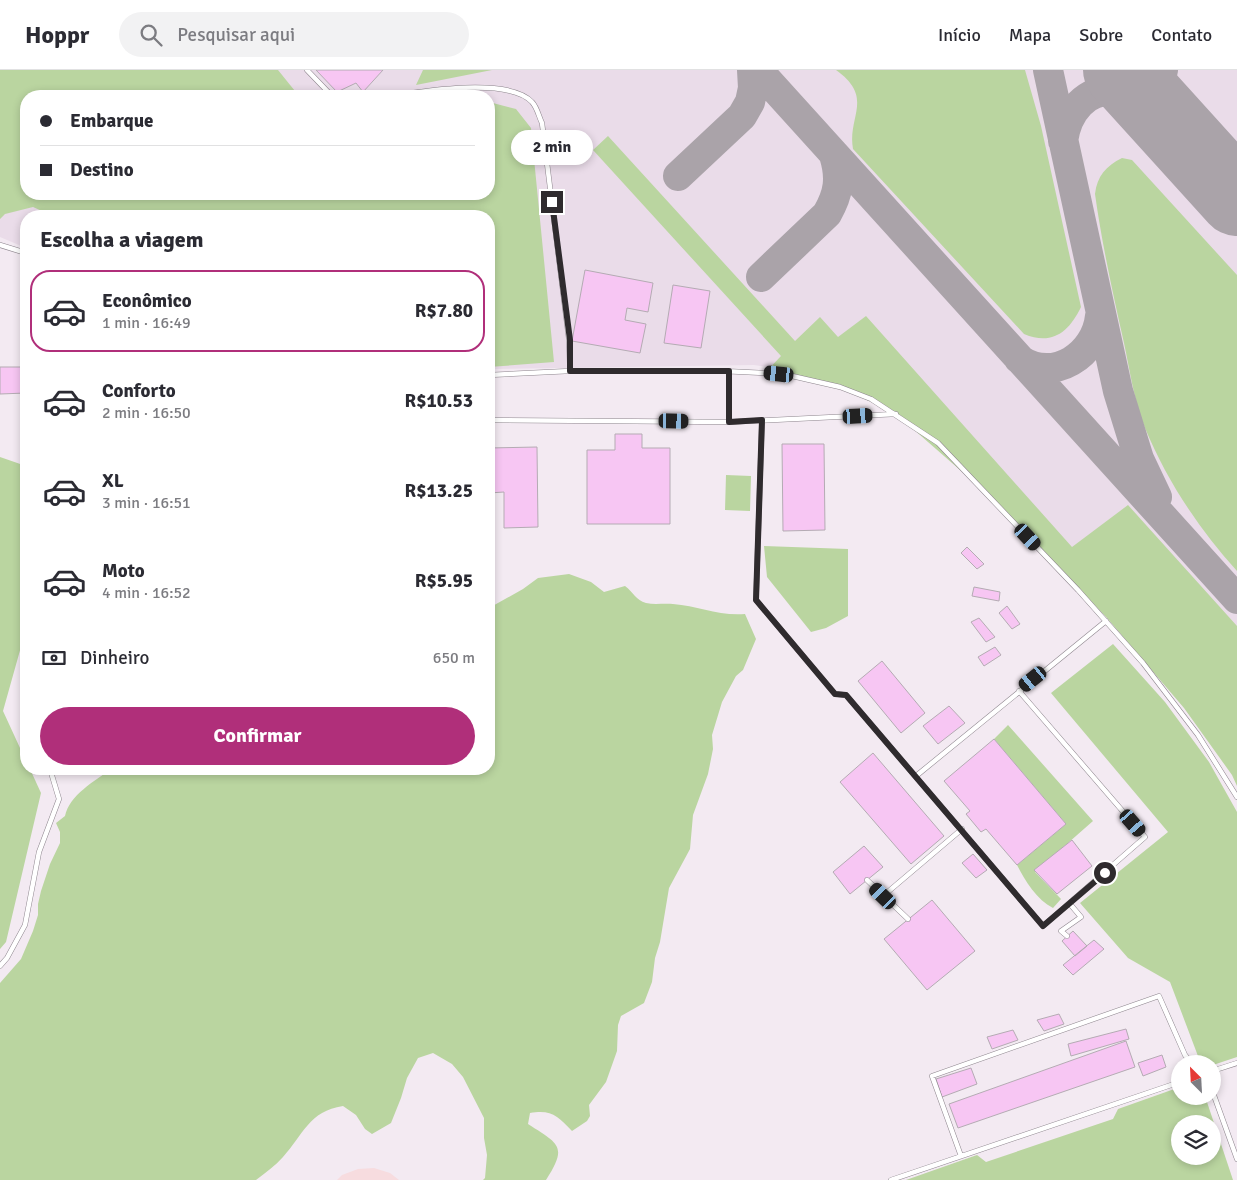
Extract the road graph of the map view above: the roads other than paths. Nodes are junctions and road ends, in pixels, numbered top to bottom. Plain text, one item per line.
1 (307, 70) edge
2 (326, 90) edge
3 (446, 90) edge
4 (0, 245) edge
5 (20, 251) edge
6 (570, 371) junction
7 (729, 371) junction
8 (495, 375) edge
9 (896, 414) junction
10 (495, 420) edge
11 (762, 420) junction
12 (729, 422) junction
13 (1106, 621) junction
14 (1019, 691) junction
15 (52, 775) edge
16 (916, 776) junction
17 (1237, 796) edge
18 (962, 829) junction
19 (867, 880) dead end
20 (883, 896) junction
21 (1070, 904) junction
22 (908, 920) dead end
23 (1066, 936) dead end
24 (0, 966) edge
25 (1185, 1055) edge
26 (1237, 1063) edge
27 (1221, 1068) edge
28 (1171, 1085) edge
29 (1217, 1105) edge
30 (961, 1156) junction
31 (1237, 1159) edge
32 (891, 1180) edge

1 - 2 lane
3 - 6 lane
4 - 5 lane
6 - 7 lane
6 - 8 lane
7 - 9 lane
7 - 12 lane
9 - 11 lane
9 - 13 lane
10 - 12 lane
11 - 12 lane
11 - 16 lane
13 - 14 lane
13 - 17 lane
14 - 16 lane
14 - 21 lane
15 - 24 lane
16 - 18 lane
18 - 20 lane
18 - 21 lane
19 - 20 lane
20 - 22 lane
21 - 23 lane
25 - 30 lane
26 - 27 lane
28 - 30 lane
29 - 31 lane
30 - 32 lane

